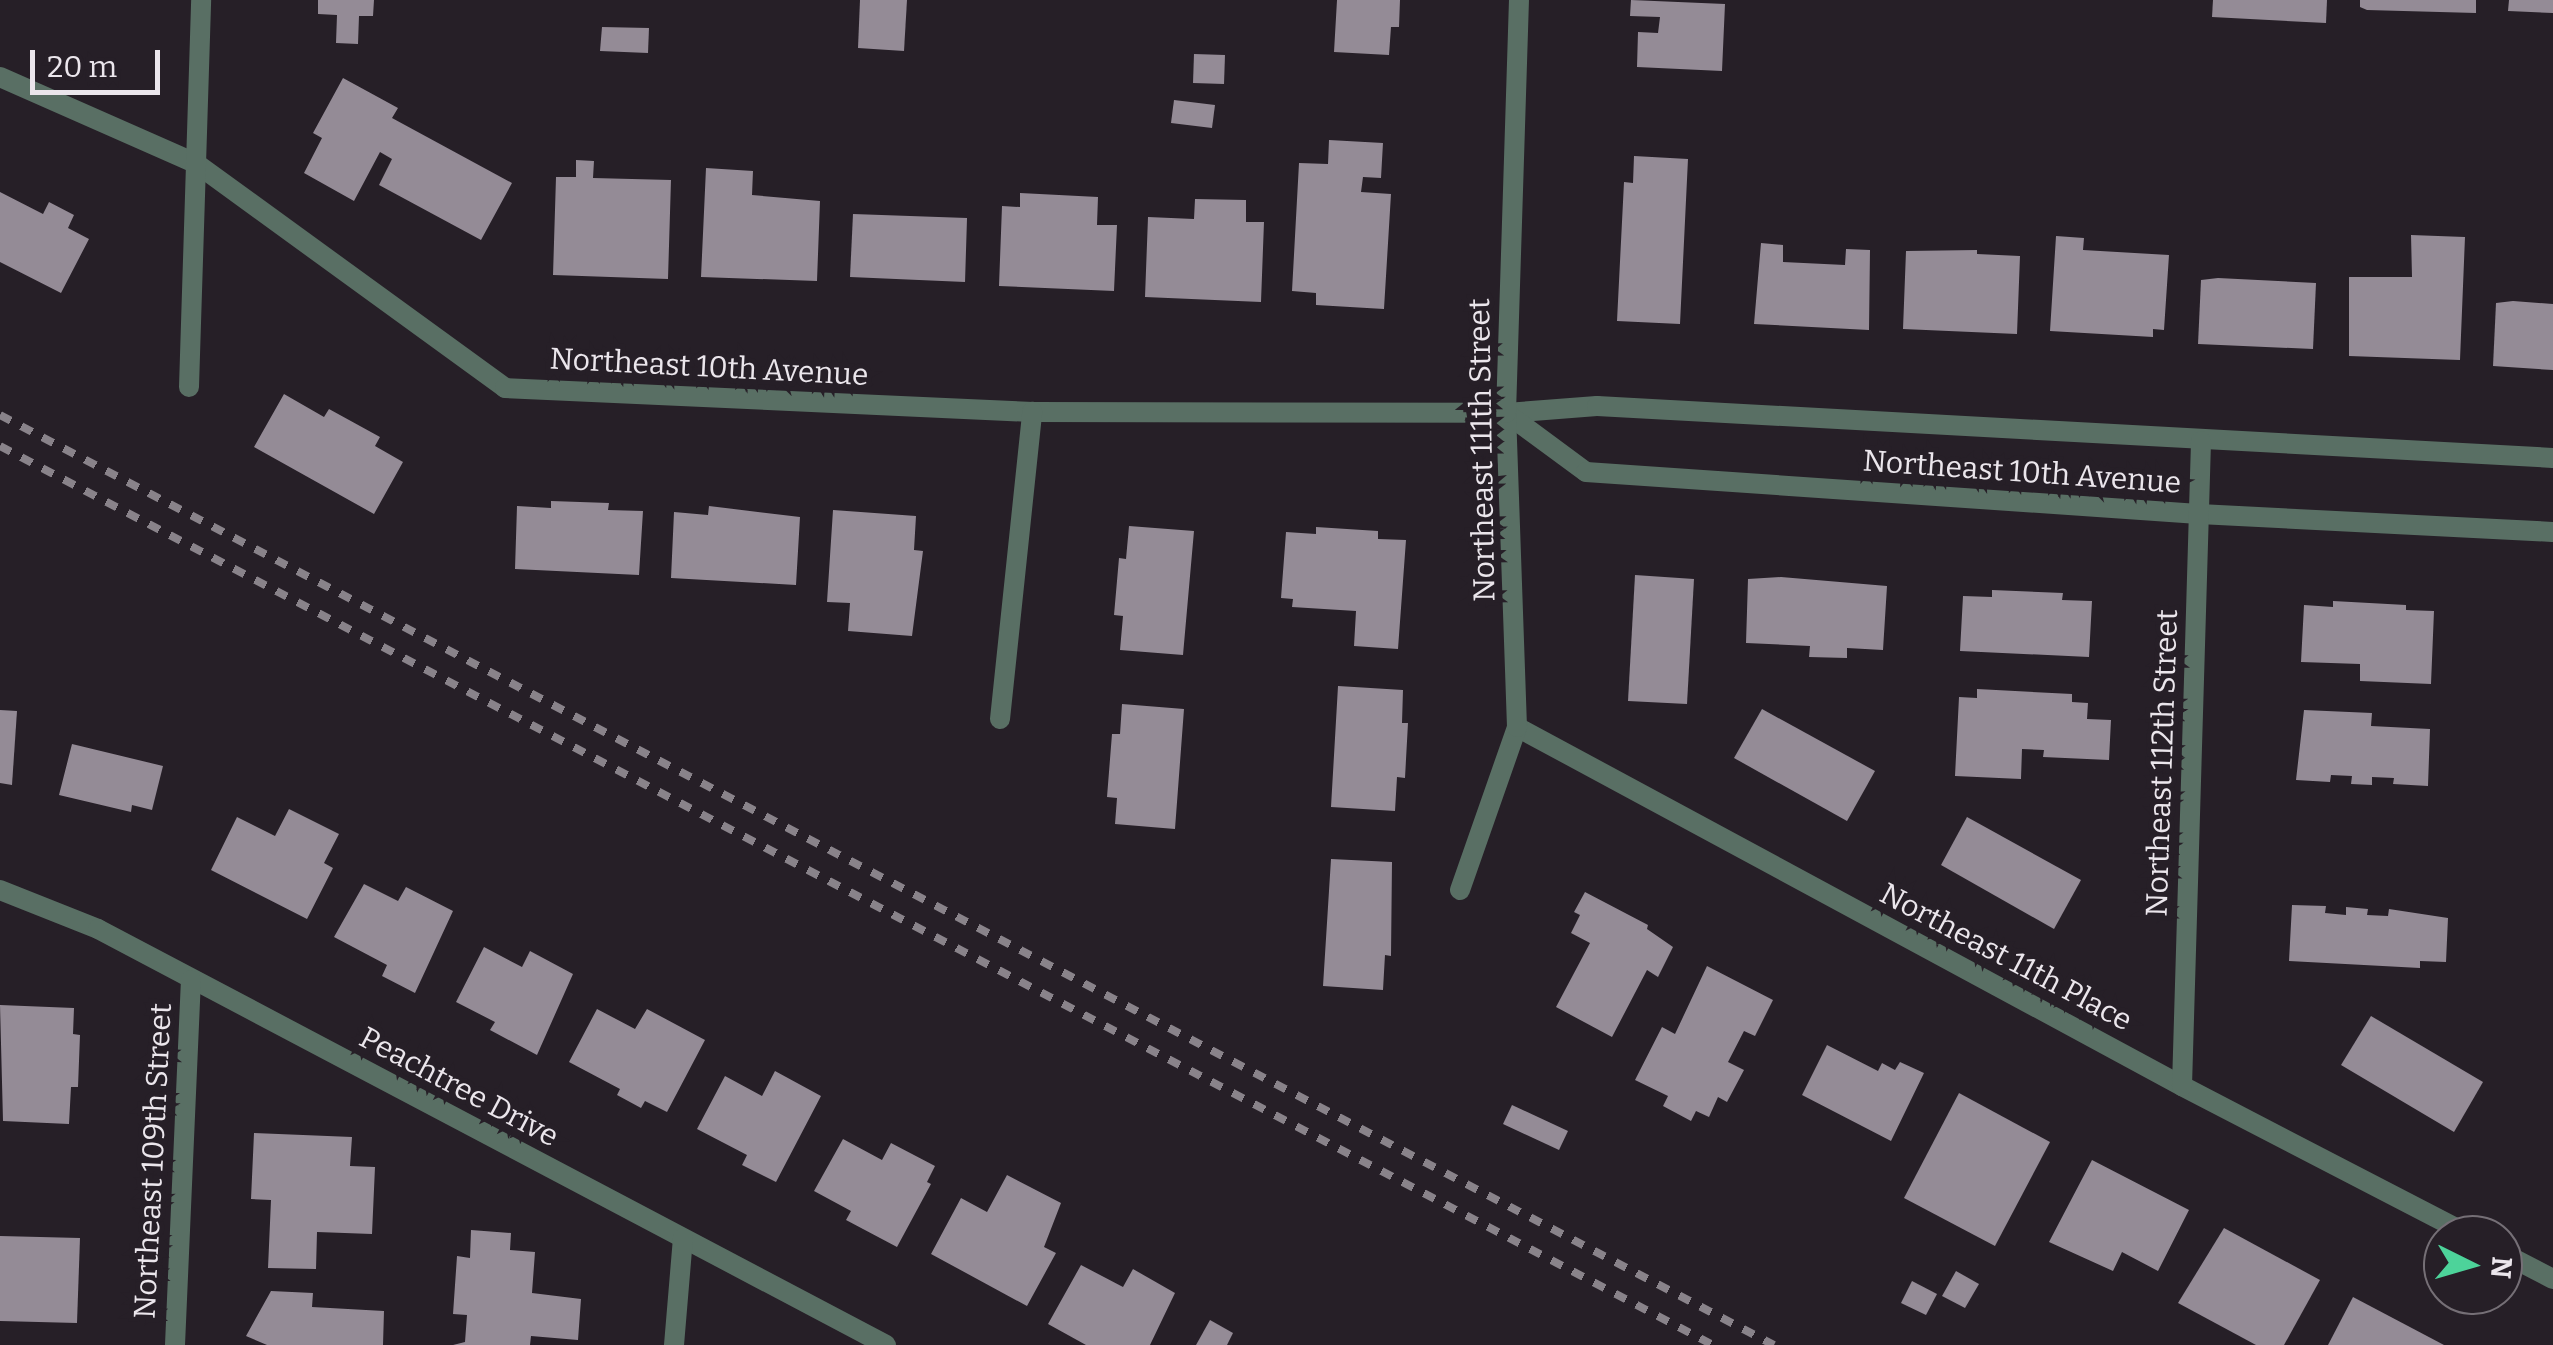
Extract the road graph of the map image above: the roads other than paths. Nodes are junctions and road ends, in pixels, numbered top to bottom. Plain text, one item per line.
1 (201, 0) edge
2 (1519, 0) edge
3 (0, 76) edge
4 (197, 164) junction
5 (189, 386) dead end
6 (1032, 412) junction
7 (1506, 413) junction
8 (2201, 441) junction
9 (2553, 458) edge
10 (2199, 514) junction
11 (2553, 532) edge
12 (1000, 719) dead end
13 (1517, 727) junction
14 (0, 890) edge
15 (1460, 890) dead end
16 (191, 980) junction
17 (2182, 1086) junction
18 (2430, 1215) edge
19 (682, 1238) junction
20 (2523, 1263) edge
21 (2553, 1279) edge
22 (176, 1345) edge
23 (674, 1345) edge
24 (886, 1345) edge

1 - 4 street
2 - 7 street, Northeast 111th Street
3 - 4 street, Northeast 10th Avenue
4 - 5 street
4 - 6 street, Northeast 10th Avenue
6 - 7 street, Northeast 10th Avenue
6 - 12 street
7 - 8 street, Northeast 10th Avenue
7 - 10 street, Northeast 10th Avenue
7 - 13 street, Northeast 111th Street
8 - 9 street, Northeast 10th Avenue
8 - 10 street, Northeast 112th Street
10 - 11 street, Northeast 10th Avenue
10 - 17 street, Northeast 112th Street
13 - 15 street, Northeast 111th Street
13 - 17 street, Northeast 11th Place
14 - 16 street, Peachtree Drive
16 - 19 street, Peachtree Drive
16 - 22 street, Northeast 109th Street
17 - 18 street, Northeast 11th Place
19 - 23 street
19 - 24 street, Peachtree Drive
20 - 21 street

